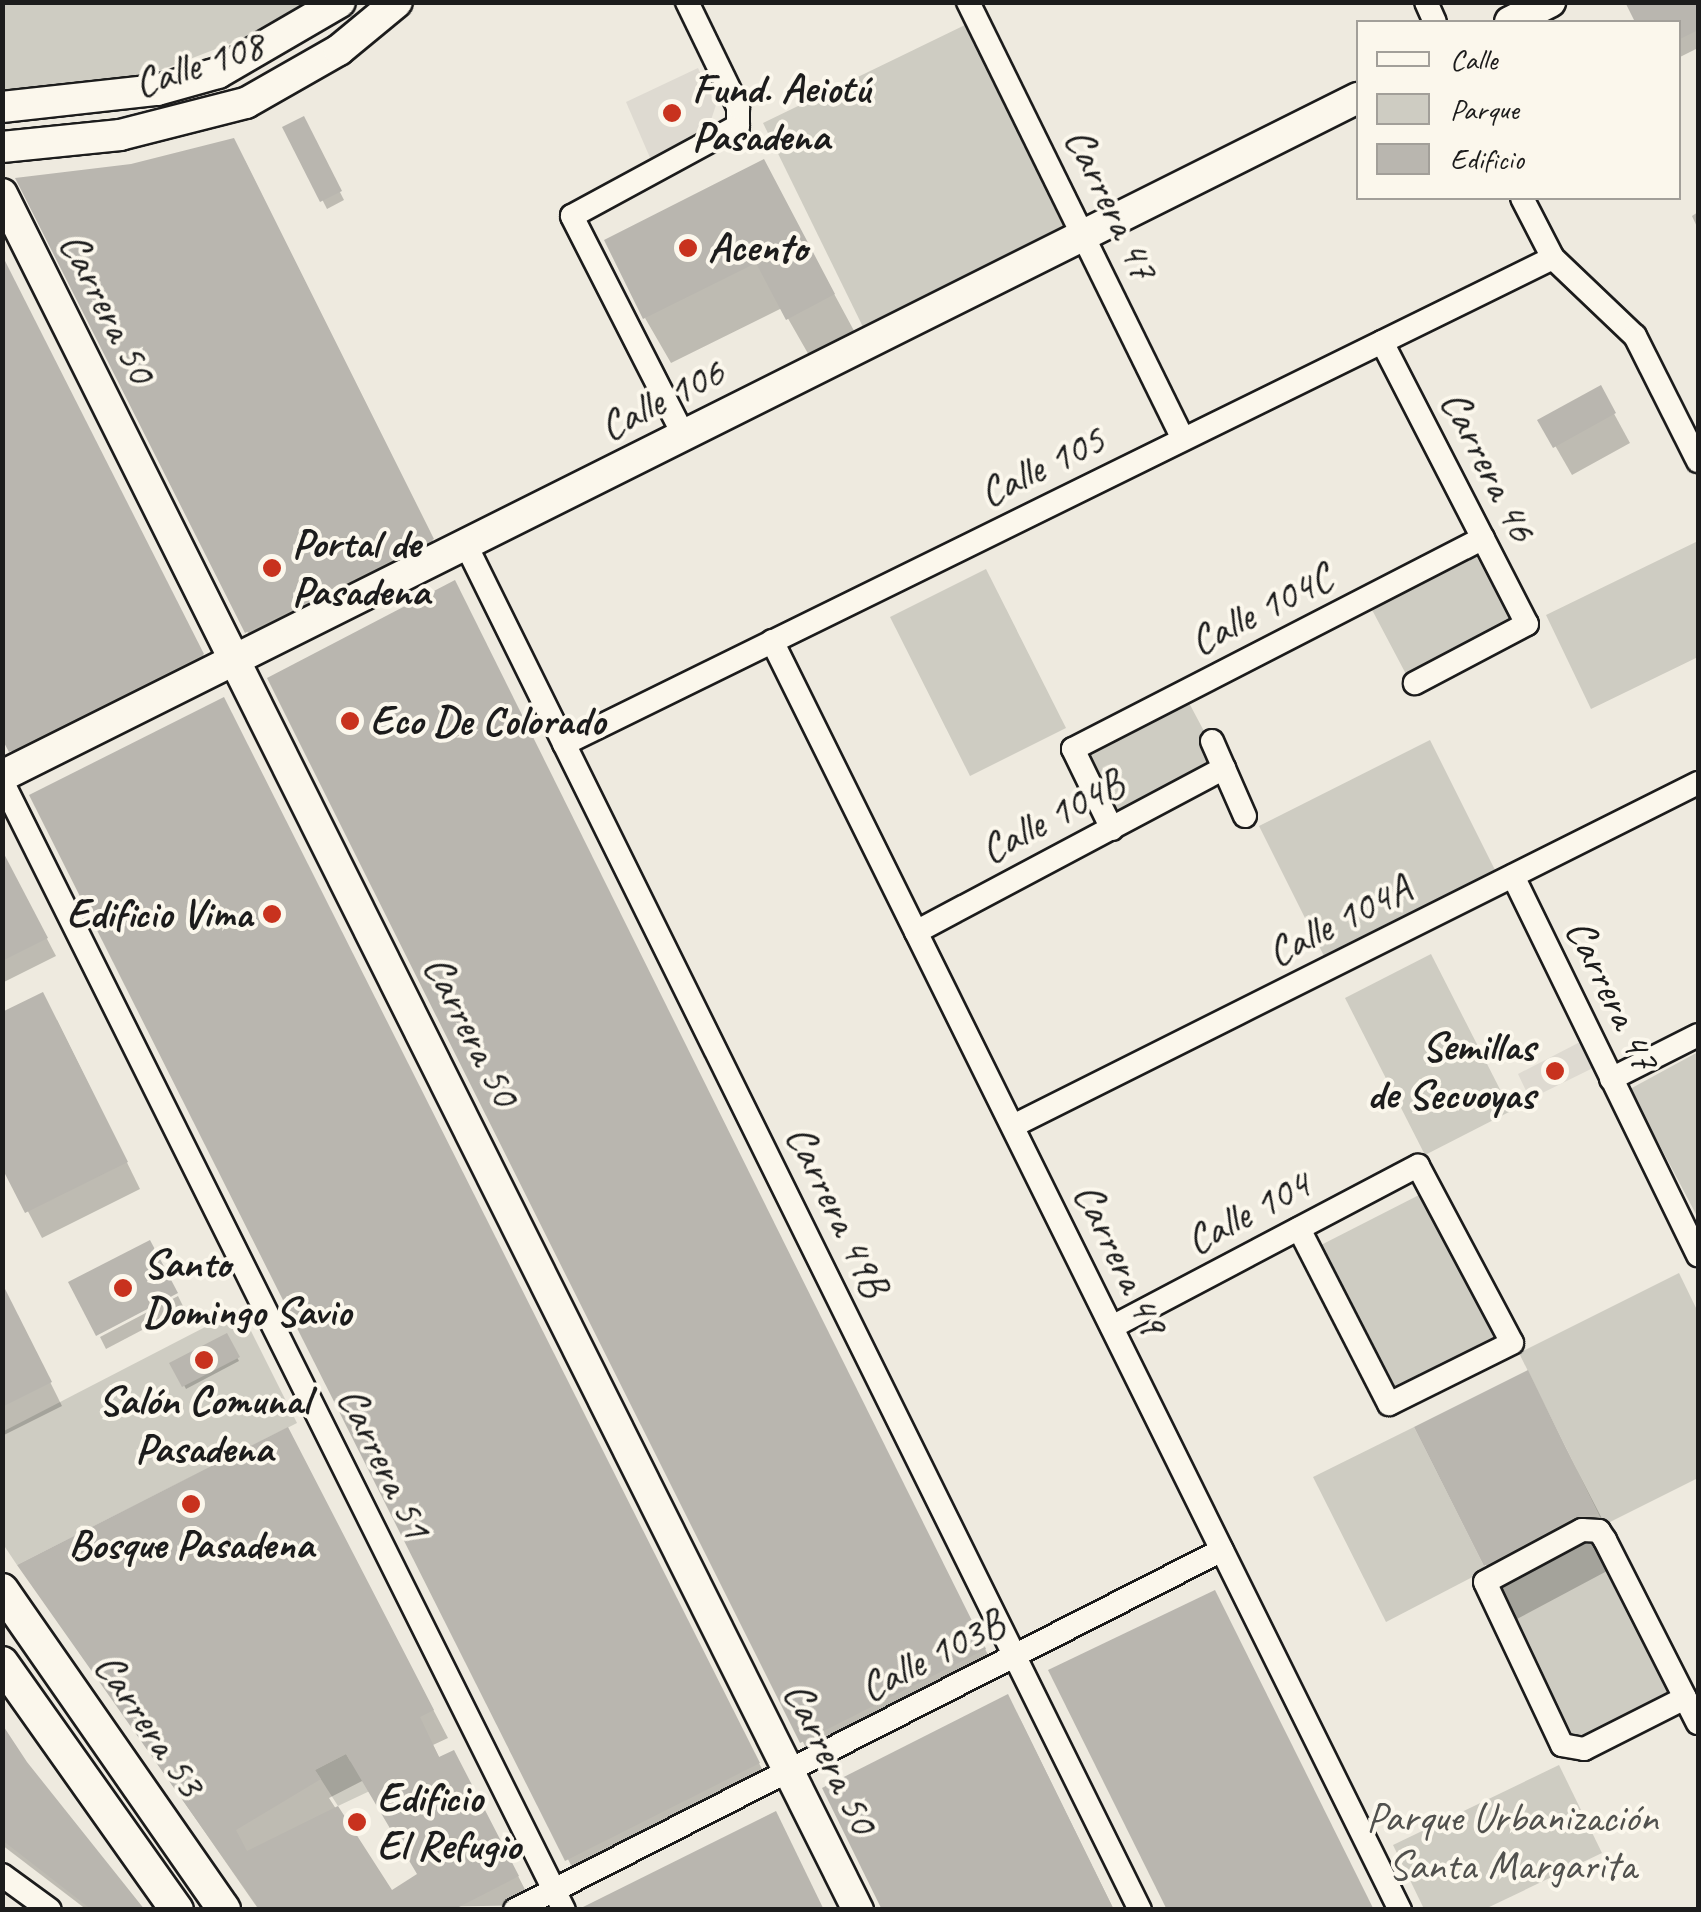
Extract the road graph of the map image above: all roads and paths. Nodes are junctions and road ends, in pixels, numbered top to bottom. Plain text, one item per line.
1 (340, 2) edge
2 (397, 2) edge
3 (687, 2) edge
4 (968, 2) edge
5 (1550, 2) edge
6 (1514, 20) edge
7 (1356, 99) edge
8 (2, 108) edge
9 (2, 146) edge
10 (2, 194) edge
11 (1523, 200) edge
12 (1085, 236) junction
13 (1553, 258) junction
14 (1382, 342) junction
15 (684, 436) junction
16 (1183, 440) junction
17 (1698, 461) edge
18 (1483, 538) junction
19 (466, 546) junction
20 (772, 641) junction
21 (236, 660) junction
22 (1414, 684) dead end
23 (1212, 742) dead end
24 (564, 744) junction
25 (1224, 768) junction
26 (2, 778) edge
27 (1698, 783) edge
28 (1246, 816) dead end
29 (1112, 828) junction
30 (1513, 876) junction
31 (916, 932) junction
32 (1698, 1035) edge
33 (1611, 1079) junction
34 (1013, 1126) junction
35 (1298, 1229) junction
36 (1698, 1255) edge
37 (1112, 1327) junction
38 (1222, 1550) junction
39 (2, 1590) edge
40 (1015, 1656) junction
41 (2, 1663) edge
42 (1686, 1698) junction
43 (1698, 1724) edge
44 (788, 1771) junction
45 (2, 1875) edge
46 (559, 1900) edge
47 (50, 1910) edge
48 (178, 1910) edge
49 (224, 1910) edge
50 (515, 1910) edge
51 (858, 1910) edge
52 (1140, 1910) edge
53 (1400, 1910) edge

1 - 8 street, Calle 108
2 - 9 street, Calle 108
3 - 15 street
4 - 12 street, Carrera 47
5 - 6 street
7 - 12 street, Calle 106
10 - 21 street, Carrera 50
11 - 13 street
12 - 15 street, Calle 106
12 - 16 street, Carrera 47
13 - 14 street, Calle 105
13 - 17 street
14 - 16 street, Calle 105
14 - 18 street, Carrera 46
15 - 19 street, Calle 106
16 - 20 street, Calle 105
18 - 22 street, Carrera 46
18 - 29 street, Calle 104C
19 - 21 street, Calle 106
19 - 24 street, Carrera 49B
20 - 24 street, Calle 105
20 - 31 street, Carrera 49
21 - 26 street, Calle 106
21 - 44 street, Carrera 50
23 - 25 street
24 - 40 street, Carrera 49B
25 - 28 street
25 - 29 street, Calle 104B
26 - 46 street, Carrera 51
27 - 30 street, Calle 104A
29 - 31 street, Calle 104B
30 - 33 street, Carrera 47
30 - 34 street, Calle 104A
31 - 34 street, Carrera 49
32 - 33 street
33 - 36 street, Carrera 47
34 - 37 street, Carrera 49
35 - 35 street, Calle 104
35 - 37 street, Calle 104
37 - 38 street, Carrera 49
38 - 40 street, Calle 103B
38 - 53 street, Carrera 49
39 - 49 main road, Carrera 53
40 - 44 street, Calle 103B
40 - 52 street, Carrera 49B
41 - 48 main road, Carrera 53
42 - 42 street
42 - 43 street
44 - 46 street, Calle 103B
44 - 51 street, Carrera 50
45 - 47 street
46 - 50 street, Calle 103B

